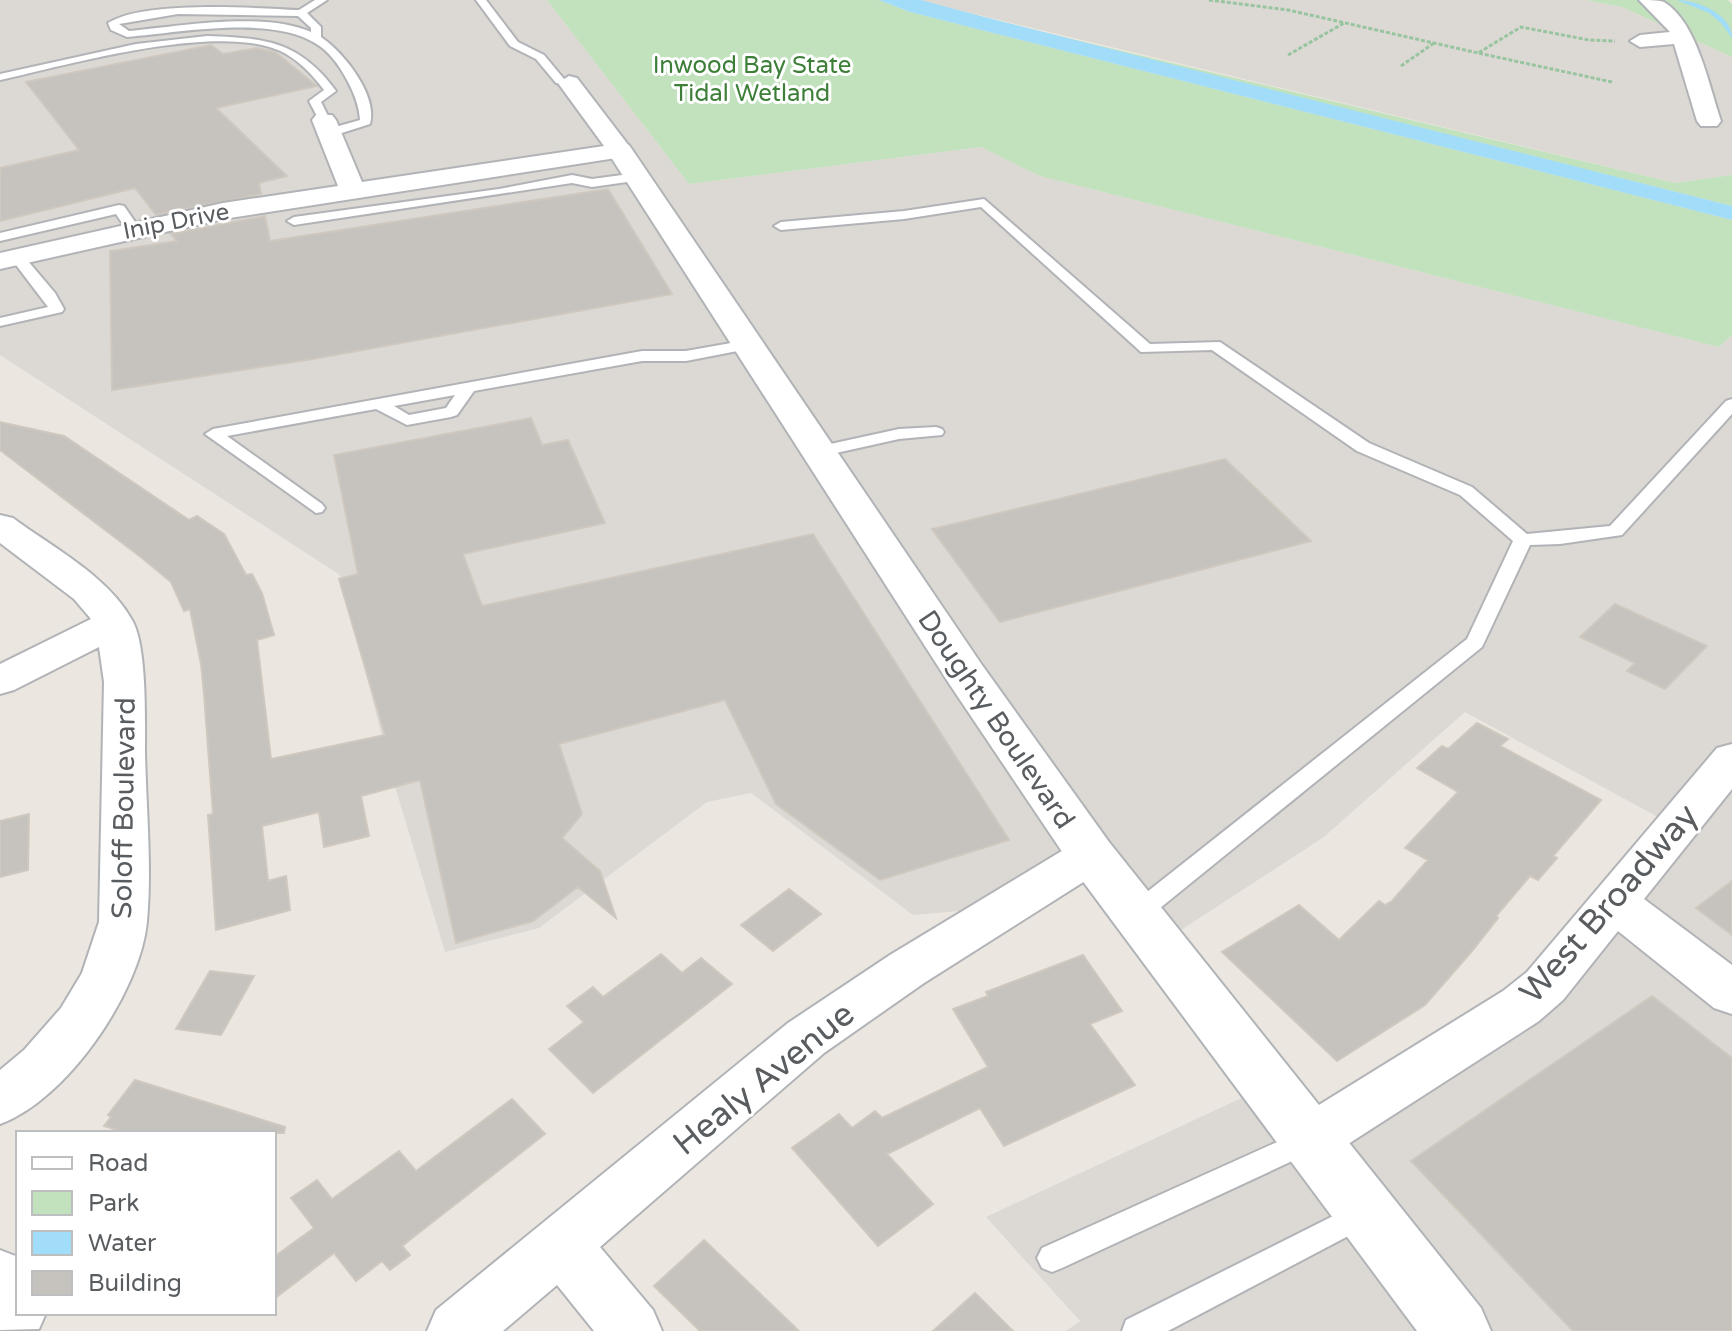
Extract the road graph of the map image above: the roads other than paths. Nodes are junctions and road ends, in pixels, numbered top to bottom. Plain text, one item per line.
1 (322, 0) edge
2 (481, 0) edge
3 (1655, 5) edge
4 (301, 13) junction
5 (316, 37) junction
6 (1682, 37) junction
7 (1640, 41) road end
8 (0, 77) edge
9 (569, 83) joint
10 (1709, 121) dead end
11 (327, 127) junction
12 (629, 164) junction
13 (406, 194) junction
14 (357, 201) junction
15 (294, 221) dead end
16 (781, 226) dead end
17 (133, 229) junction
18 (0, 237) edge
19 (9, 259) edge
20 (0, 322) edge
21 (748, 345) junction
22 (1732, 404) edge
23 (936, 432) dead end
24 (818, 452) junction
25 (316, 508) dead end
26 (0, 526) edge
27 (1523, 540) junction
28 (115, 623) junction
29 (0, 681) edge
30 (1732, 759) edge
31 (1091, 855) junction
32 (1614, 902) junction
33 (1136, 914) junction
34 (1732, 993) edge
35 (0, 1101) edge
36 (1312, 1138) junction
37 (1367, 1211) junction
38 (560, 1244) junction
39 (1052, 1258) dead end
40 (0, 1278) edge
41 (16, 1305) edge
42 (457, 1331) edge
43 (632, 1331) edge
44 (1137, 1331) edge
45 (1458, 1331) edge

1 - 4 lane
2 - 9 lane
3 - 6 street
4 - 5 lane
4 - 5 lane
5 - 11 lane
6 - 7 street
6 - 10 street
8 - 11 lane
9 - 12 street, Doughty Boulevard
11 - 14 street
12 - 13 street, Inip Drive
12 - 13 lane
12 - 21 main road, Doughty Boulevard
13 - 14 street, Inip Drive
14 - 15 lane
14 - 17 street, Inip Drive
16 - 27 lane
17 - 18 lane
17 - 19 street, Inip Drive
19 - 20 lane
21 - 24 main road, Doughty Boulevard
21 - 25 lane
22 - 27 lane
23 - 24 lane
24 - 31 main road, Doughty Boulevard
26 - 28 street
27 - 33 lane
28 - 29 street
28 - 35 street, Soloff Boulevard
30 - 32 street, West Broadway
31 - 33 main road, Doughty Boulevard
31 - 38 street, Healy Avenue
32 - 34 street
32 - 36 street, West Broadway
33 - 36 main road, Doughty Boulevard
36 - 37 main road, Doughty Boulevard
36 - 39 lane
37 - 44 lane
37 - 45 main road, Doughty Boulevard
38 - 42 street, Healy Avenue
38 - 43 street
40 - 41 street

